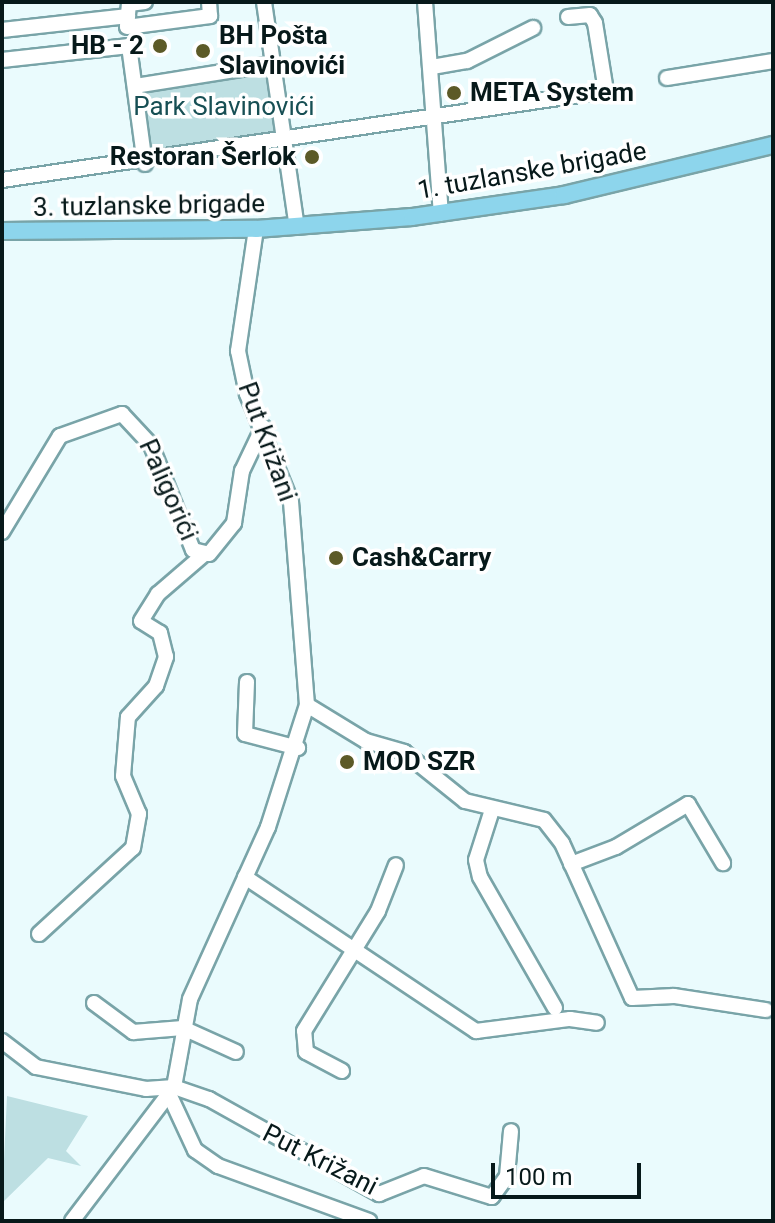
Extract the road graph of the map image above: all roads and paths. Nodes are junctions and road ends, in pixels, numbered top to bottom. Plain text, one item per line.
1 (145, 2) edge
2 (209, 2) edge
3 (264, 2) edge
4 (425, 2) edge
5 (568, 17) dead end
6 (127, 21) junction
7 (533, 28) dead end
8 (2, 30) edge
9 (129, 46) junction
10 (2, 60) edge
11 (773, 61) edge
12 (273, 64) junction
13 (432, 67) junction
14 (667, 78) dead end
15 (135, 86) junction
16 (435, 113) junction
17 (282, 139) junction
18 (773, 145) edge
19 (145, 164) junction
20 (2, 180) edge
21 (441, 213) junction
22 (297, 227) junction
23 (256, 229) junction
24 (2, 231) edge
25 (263, 427) junction
26 (2, 532) edge
27 (202, 556) junction
28 (247, 682) dead end
29 (307, 705) junction
30 (298, 748) junction
31 (491, 813) junction
32 (723, 863) dead end
33 (571, 864) junction
34 (396, 865) dead end
35 (245, 877) junction
36 (39, 934) dead end
37 (351, 947) junction
38 (94, 1003) dead end
39 (555, 1008) dead end
40 (766, 1010) dead end
41 (597, 1023) dead end
42 (183, 1028) junction
43 (2, 1041) edge
44 (236, 1052) dead end
45 (342, 1071) dead end
46 (171, 1090) junction
47 (511, 1131) dead end
48 (72, 1221) edge
49 (369, 1221) edge

1 - 6 street
2 - 6 street
3 - 12 street
4 - 13 street
5 - 16 street
6 - 8 street
6 - 9 street
7 - 13 street
9 - 10 street
9 - 15 street
11 - 14 street
12 - 15 street
12 - 17 street
13 - 16 street
15 - 19 street
16 - 17 street
16 - 21 street
17 - 19 street
17 - 22 street
18 - 21 main road, 1. tuzlanske brigade
19 - 20 street
21 - 22 main road, 1. tuzlanske brigade
22 - 23 main road, 3. tuzlanske brigade
23 - 24 main road, 3. tuzlanske brigade
23 - 25 street, Put Križani
25 - 27 street, Paligorići
25 - 29 street, Put Križani
26 - 27 street, Paligorići
27 - 36 street
28 - 30 street
29 - 30 street, Put Križani
29 - 31 street
30 - 35 street, Put Križani
31 - 33 street
31 - 39 street
32 - 33 street
33 - 40 street
34 - 37 street
35 - 37 street
35 - 42 street, Put Križani
37 - 41 street
37 - 45 street
38 - 42 street
42 - 44 street
42 - 46 street, Put Križani
43 - 46 street, Put Križani
46 - 47 street, Put Križani
46 - 48 street, Put Križani
46 - 49 street, Put Križani

